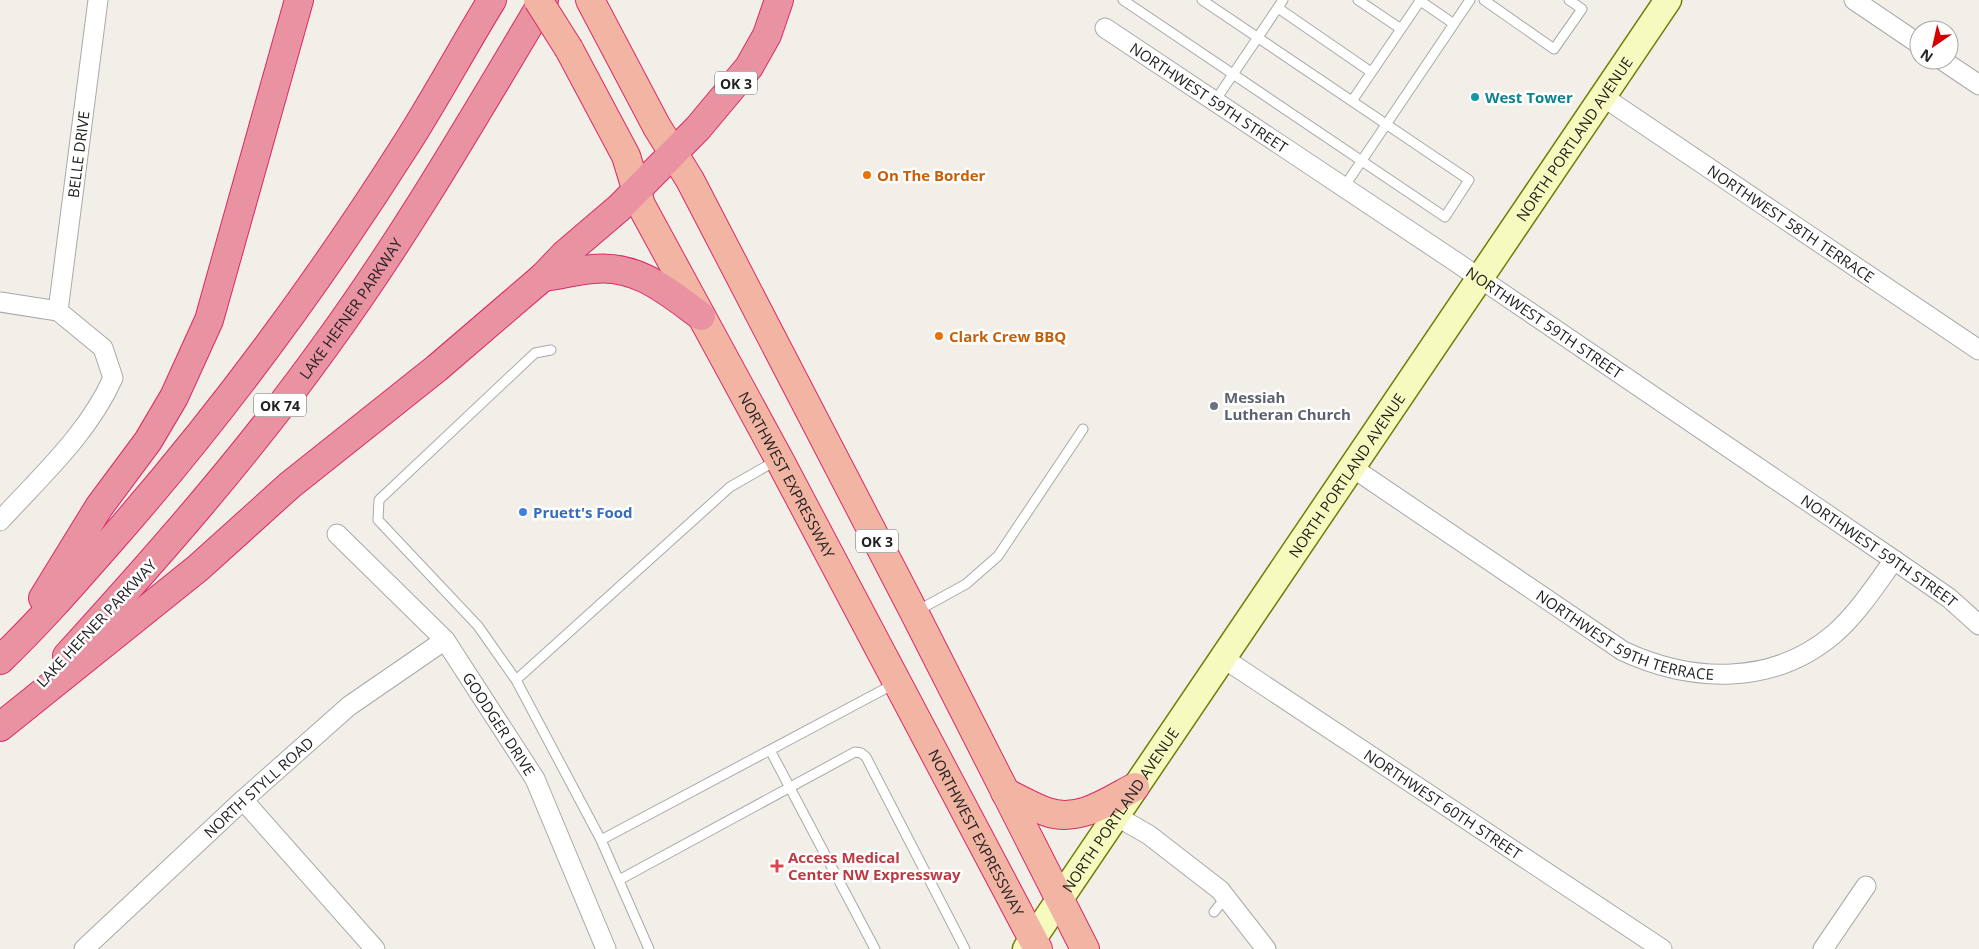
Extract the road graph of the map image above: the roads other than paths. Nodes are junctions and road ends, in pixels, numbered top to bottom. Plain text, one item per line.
1 (98, 0) edge
2 (299, 0) edge
3 (492, 0) edge
4 (538, 0) edge
5 (544, 0) edge
6 (778, 0) edge
7 (1123, 0) edge
8 (1202, 0) edge
9 (1283, 0) edge
10 (1358, 0) edge
11 (1419, 0) edge
12 (1470, 0) edge
13 (1484, 0) edge
14 (1569, 0) edge
15 (1854, 0) edge
16 (1663, 2) edge
17 (592, 3) edge
18 (1278, 8) junction
19 (1454, 24) junction
20 (1105, 28) dead end
21 (1401, 29) junction
22 (1909, 37) edge
23 (1258, 38) junction
24 (1957, 70) edge
25 (1371, 72) junction
26 (1233, 74) junction
27 (1979, 85) edge
28 (1602, 96) junction
29 (1215, 101) junction
30 (1352, 101) junction
31 (1386, 124) junction
32 (673, 153) junction
33 (1361, 161) junction
34 (1344, 188) junction
35 (637, 190) junction
36 (543, 277) junction
37 (1479, 279) junction
38 (0, 302) edge
39 (58, 311) junction
40 (701, 316) junction
41 (551, 350) dead end
42 (1979, 350) edge
43 (1083, 429) dead end
44 (780, 459) junction
45 (1353, 468) junction
46 (0, 521) edge
47 (337, 534) dead end
48 (1894, 560) junction
49 (914, 612) junction
50 (1979, 625) edge
51 (445, 640) junction
52 (5, 655) edge
53 (1223, 658) junction
54 (516, 680) junction
55 (897, 682) junction
56 (0, 726) edge
57 (770, 750) junction
58 (1134, 787) junction
59 (790, 788) junction
60 (1005, 792) junction
61 (242, 800) junction
62 (1116, 816) junction
63 (602, 840) junction
64 (619, 880) junction
65 (1866, 886) dead end
66 (1226, 897) junction
67 (1060, 901) junction
68 (1214, 912) dead end
69 (1033, 946) edge
70 (84, 949) edge
71 (375, 949) edge
72 (606, 949) edge
73 (649, 949) edge
74 (875, 949) edge
75 (965, 949) edge
76 (1085, 949) edge
77 (1266, 949) edge
78 (1662, 949) edge
79 (1823, 949) edge

1 - 39 street, BELLE DRIVE
2 - 52 highway
3 - 52 highway, OK 74
4 - 35 highway, NORTHWEST EXPRESSWAY, bridge
5 - 56 highway, LAKE HEFNER PARKWAY / OK 74
6 - 32 highway, OK 3
7 - 26 lane
8 - 23 lane
9 - 18 lane
10 - 21 lane
11 - 19 lane
11 - 21 lane
12 - 19 lane
13 - 14 lane
15 - 22 street
16 - 28 main road, NORTH PORTLAND AVENUE
17 - 32 highway
18 - 23 lane
18 - 25 lane
19 - 31 lane
20 - 29 street, NORTHWEST 59TH STREET
21 - 25 lane
23 - 26 lane
23 - 30 lane
24 - 27 street
25 - 30 lane
26 - 29 lane
26 - 33 lane
28 - 37 main road, NORTH PORTLAND AVENUE
28 - 42 street, NORTHWEST 58TH TERRACE
29 - 34 street, NORTHWEST 59TH STREET
30 - 31 lane
31 - 33 lane
31 - 33 lane
32 - 35 highway
32 - 49 highway, OK 3
33 - 34 lane
34 - 37 street, NORTHWEST 59TH STREET
35 - 36 highway
35 - 40 highway, NORTHWEST EXPRESSWAY
36 - 40 highway
36 - 56 highway
37 - 45 main road, NORTH PORTLAND AVENUE
37 - 48 street, NORTHWEST 59TH STREET
38 - 39 street
39 - 46 street
40 - 44 highway, NORTHWEST EXPRESSWAY
41 - 54 lane
43 - 49 lane
44 - 54 lane
44 - 55 highway, NORTHWEST EXPRESSWAY
45 - 48 street, NORTHWEST 59TH TERRACE
45 - 53 main road, NORTH PORTLAND AVENUE
47 - 51 street, GOODGER DRIVE
48 - 50 street, NORTHWEST 59TH STREET
49 - 60 highway, OK 3
51 - 61 street, NORTH STYLL ROAD
51 - 72 street, GOODGER DRIVE
53 - 58 main road, NORTH PORTLAND AVENUE
53 - 78 street, NORTHWEST 60TH STREET
54 - 63 lane
55 - 57 lane
55 - 69 highway, NORTHWEST EXPRESSWAY
57 - 59 lane
57 - 63 lane
58 - 60 highway
58 - 62 main road, NORTH PORTLAND AVENUE
59 - 64 lane
59 - 74 lane
59 - 75 lane
60 - 67 highway, OK 3
61 - 70 street, NORTH STYLL ROAD
61 - 71 street
62 - 66 street
62 - 67 main road, NORTH PORTLAND AVENUE
63 - 64 lane
64 - 73 lane
65 - 79 street
66 - 68 lane
66 - 77 street
67 - 69 main road, NORTH PORTLAND AVENUE
67 - 76 highway, OK 3

